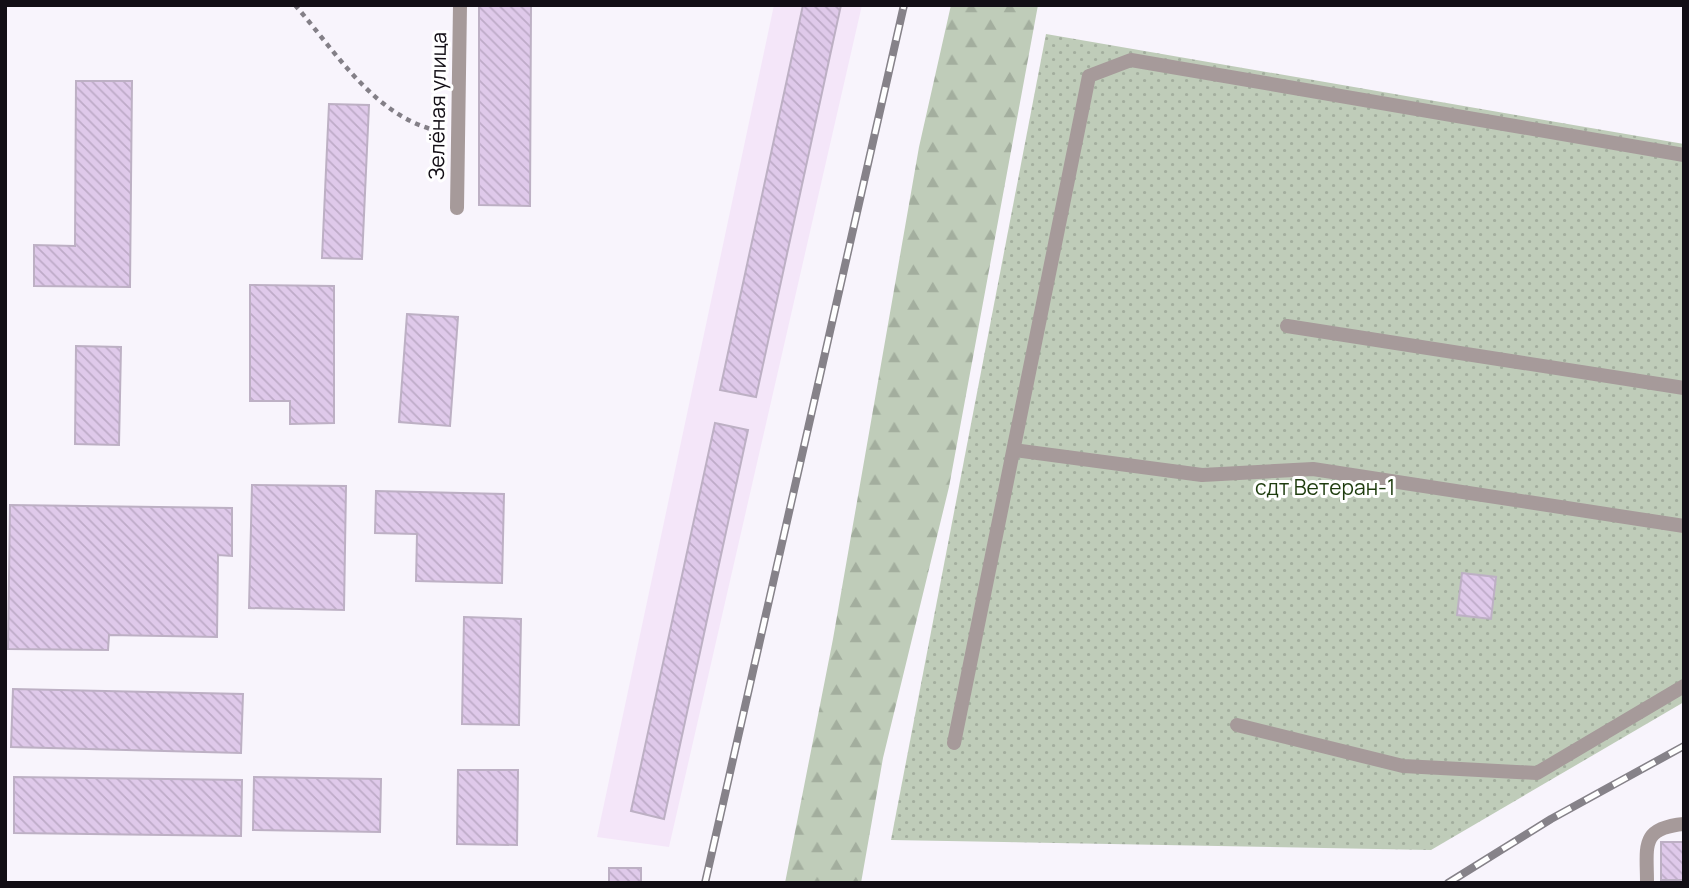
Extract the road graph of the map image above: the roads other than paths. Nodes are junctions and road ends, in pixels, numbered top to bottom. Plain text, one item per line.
1 (460, 5) edge
2 (1684, 155) edge
3 (457, 208) dead end
4 (1287, 326) dead end
5 (1684, 388) edge
6 (1014, 450) junction
7 (1684, 526) edge
8 (1684, 687) edge
9 (1237, 725) dead end
10 (954, 743) dead end
11 (1684, 824) edge
12 (1647, 883) edge

1 - 3 lane, Зелёная улица
2 - 6 lane
4 - 5 lane
6 - 7 lane
6 - 10 lane
8 - 9 lane
11 - 12 lane

